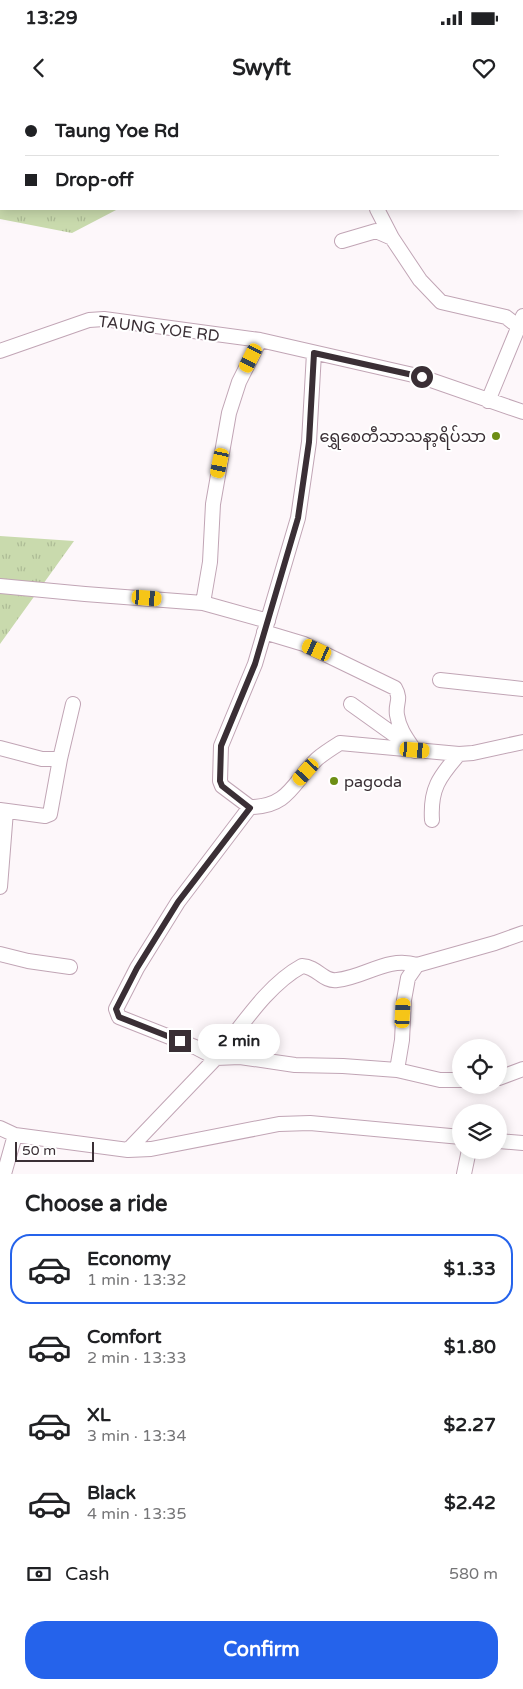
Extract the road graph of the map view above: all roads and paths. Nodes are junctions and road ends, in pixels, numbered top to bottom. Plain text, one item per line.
1 (378, 210) edge
2 (392, 238) junction
3 (342, 241) dead end
4 (521, 322) edge
5 (260, 340) junction
6 (0, 351) edge
7 (314, 353) junction
8 (488, 401) junction
9 (523, 412) edge
10 (0, 586) edge
11 (203, 603) junction
12 (266, 627) junction
13 (440, 680) dead end
14 (523, 689) edge
15 (74, 704) dead end
16 (351, 704) dead end
17 (523, 742) edge
18 (412, 746) junction
19 (0, 748) edge
20 (459, 754) junction
21 (60, 759) junction
22 (250, 808) junction
23 (3, 811) edge
24 (432, 820) dead end
25 (0, 887) edge
26 (523, 933) edge
27 (0, 954) edge
28 (417, 965) junction
29 (70, 967) dead end
30 (216, 1058) junction
31 (523, 1069) edge
32 (397, 1070) junction
33 (507, 1075) edge
34 (452, 1080) edge
35 (0, 1128) edge
36 (15, 1135) junction
37 (452, 1136) edge
38 (507, 1142) edge
39 (523, 1144) edge
40 (128, 1150) junction
41 (467, 1159) edge
42 (4, 1174) edge
43 (464, 1174) edge

1 - 2 street
2 - 3 street
2 - 4 street
4 - 8 street
5 - 6 street, TAUNG YOE RD
5 - 7 street, TAUNG YOE RD
5 - 11 street
7 - 8 street, TAUNG YOE RD
7 - 12 street
8 - 9 street, TAUNG YOE RD
10 - 11 street
11 - 12 street
12 - 18 street
12 - 22 street
13 - 14 street
15 - 21 street
16 - 18 street
17 - 20 street
18 - 20 street
18 - 22 street
19 - 21 street
20 - 24 street
21 - 23 street
22 - 30 street
23 - 25 street
26 - 28 street
27 - 29 street
28 - 30 street
28 - 32 street
30 - 32 street
30 - 40 street
31 - 33 street
32 - 34 street
35 - 36 street
36 - 40 street
36 - 42 street
37 - 40 street
38 - 39 street
41 - 43 street

